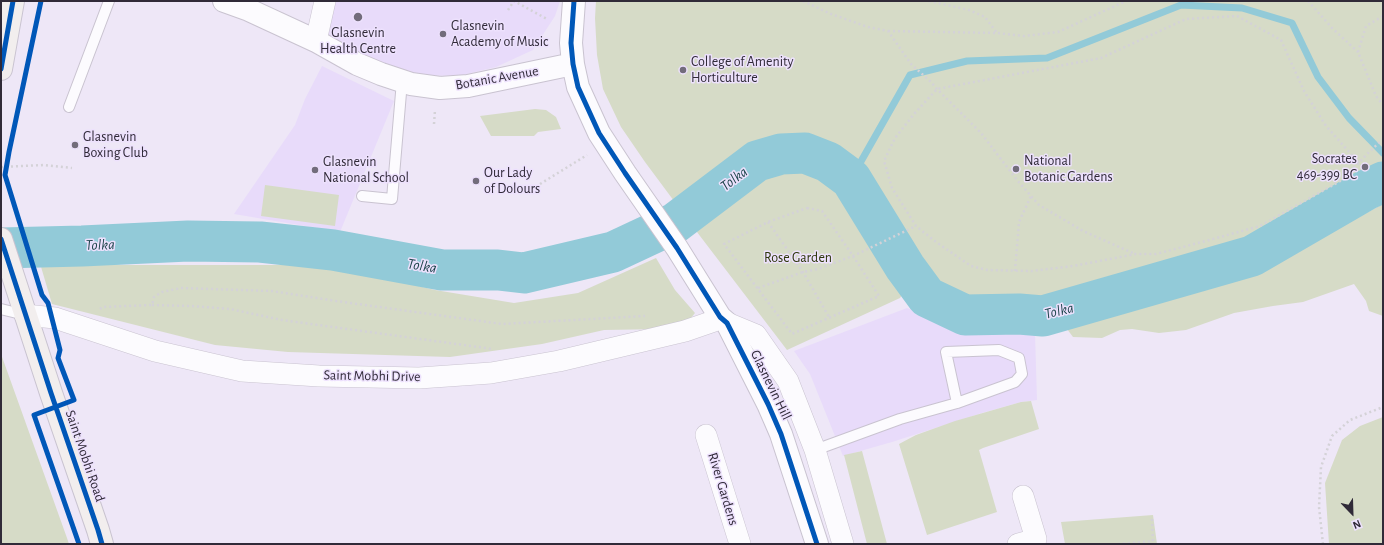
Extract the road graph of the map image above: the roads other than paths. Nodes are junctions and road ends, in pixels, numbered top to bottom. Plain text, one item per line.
1 (13, 1) edge
2 (109, 1) edge
3 (224, 1) edge
4 (325, 1) edge
5 (574, 1) edge
6 (316, 41) junction
7 (573, 64) junction
8 (1, 69) edge
9 (402, 81) junction
10 (69, 107) dead end
11 (362, 196) dead end
12 (1, 238) edge
13 (1, 310) edge
14 (25, 314) junction
15 (724, 320) junction
16 (957, 403) junction
17 (706, 435) dead end
18 (816, 450) junction
19 (1022, 496) dead end
20 (102, 544) edge
21 (740, 544) edge
22 (817, 544) edge
23 (843, 544) edge
24 (1018, 544) edge

1 - 8 main road
2 - 10 lane
3 - 6 street, Botanic Avenue
4 - 6 street
5 - 7 street
6 - 9 street, Botanic Avenue
7 - 9 street, Botanic Avenue
7 - 15 street, Glasnevin Hill
9 - 11 lane
12 - 14 main road, Saint Mobhi Road
13 - 14 lane
14 - 15 street, Saint Mobhi Drive
14 - 20 main road, Saint Mobhi Road
15 - 18 street, Glasnevin Hill
15 - 22 street, Glasnevin Hill
16 - 16 lane
16 - 18 lane
17 - 21 street, River Gardens
18 - 23 street, Glasnevin Hill
19 - 24 street

